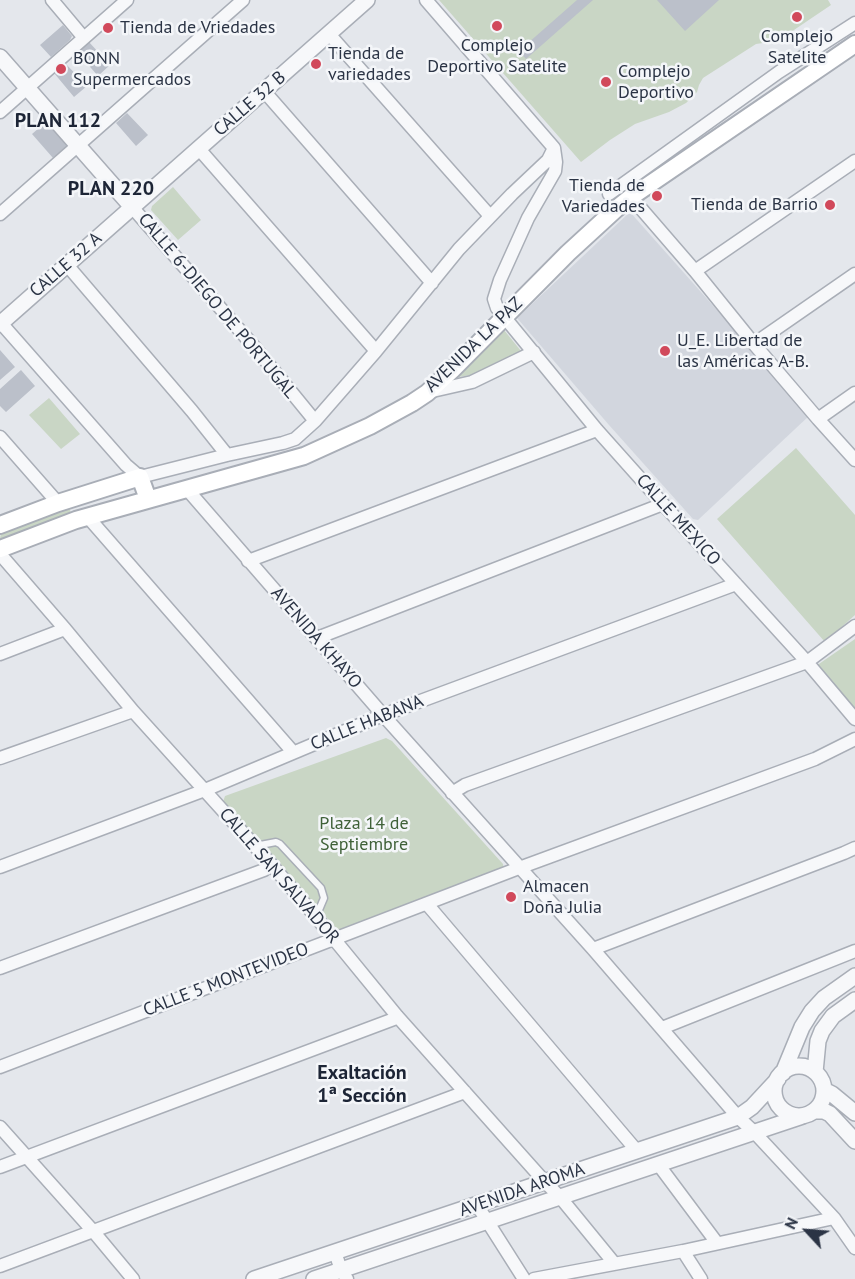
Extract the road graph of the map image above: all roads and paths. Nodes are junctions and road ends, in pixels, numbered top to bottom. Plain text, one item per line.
1 (52, 0) edge
2 (127, 0) edge
3 (243, 0) edge
4 (368, 0) edge
5 (426, 0) edge
6 (855, 23) edge
7 (329, 34) junction
8 (84, 38) junction
9 (855, 44) edge
10 (0, 57) edge
11 (27, 88) junction
12 (264, 92) junction
13 (0, 112) edge
14 (78, 146) junction
15 (554, 147) junction
16 (199, 149) junction
17 (855, 161) edge
18 (609, 194) dead end
19 (631, 198) junction
20 (132, 207) junction
21 (0, 214) edge
22 (490, 216) junction
23 (66, 265) junction
24 (695, 271) junction
25 (855, 274) edge
26 (432, 283) junction
27 (504, 317) junction
28 (0, 324) edge
29 (754, 344) junction
30 (376, 351) junction
31 (534, 352) junction
32 (427, 393) junction
33 (855, 393) edge
34 (818, 419) junction
35 (315, 422) junction
36 (597, 430) junction
37 (0, 436) edge
38 (226, 455) junction
39 (855, 460) edge
40 (140, 477) junction
41 (186, 488) junction
42 (148, 499) junction
43 (58, 503) junction
44 (663, 504) junction
45 (87, 516) junction
46 (0, 525) edge
47 (0, 549) edge
48 (0, 554) edge
49 (248, 561) junction
50 (736, 584) junction
51 (855, 626) edge
52 (65, 629) junction
53 (317, 638) junction
54 (0, 654) edge
55 (807, 663) junction
56 (133, 711) junction
57 (383, 715) junction
58 (855, 719) edge
59 (855, 739) edge
60 (293, 752) junction
61 (0, 758) edge
62 (205, 790) junction
63 (452, 793) junction
64 (255, 846) junction
65 (855, 848) edge
66 (271, 864) junction
67 (0, 867) edge
68 (519, 868) junction
69 (427, 904) junction
70 (316, 917) junction
71 (334, 938) junction
72 (593, 949) junction
73 (855, 951) edge
74 (0, 968) edge
75 (855, 976) edge
76 (855, 1000) edge
77 (397, 1016) junction
78 (662, 1028) junction
79 (0, 1067) edge
80 (815, 1072) junction
81 (780, 1076) junction
82 (824, 1090) junction
83 (465, 1092) junction
84 (852, 1110) edge
85 (809, 1113) junction
86 (738, 1117) junction
87 (835, 1120) junction
88 (0, 1127) edge
89 (754, 1132) junction
90 (855, 1140) edge
91 (637, 1151) junction
92 (26, 1157) junction
93 (658, 1164) junction
94 (0, 1167) edge
95 (545, 1182) junction
96 (560, 1197) junction
97 (477, 1205) junction
98 (834, 1218) junction
99 (487, 1221) junction
100 (93, 1232) junction
101 (717, 1243) junction
102 (855, 1248) edge
103 (682, 1251) junction
104 (335, 1252) junction
105 (614, 1263) junction
106 (0, 1266) edge
107 (344, 1275) edge
108 (133, 1279) edge
109 (254, 1279) edge
110 (314, 1279) edge
111 (524, 1279) edge
112 (534, 1279) edge
113 (701, 1279) edge

1 - 8 street
2 - 8 street
3 - 14 street
4 - 7 street, CALLE 32 B
5 - 15 street
6 - 18 street
7 - 12 street, CALLE 32 B
7 - 22 street
8 - 11 street
9 - 19 main road, AVENIDA LA PAZ
10 - 11 street, CALLE 6-DIEGO DE PORTUGAL
11 - 13 street
11 - 14 street, CALLE 6-DIEGO DE PORTUGAL
12 - 16 street, CALLE 32 B
12 - 26 street
14 - 20 street, CALLE 6-DIEGO DE PORTUGAL
14 - 21 street
15 - 22 street
15 - 27 street
16 - 20 street, CALLE 32 B
16 - 30 street
17 - 24 street
19 - 24 street
19 - 27 main road, AVENIDA LA PAZ
20 - 23 street, CALLE 32 A
20 - 35 street, CALLE 6-DIEGO DE PORTUGAL
22 - 26 street
23 - 28 street, CALLE 32 A
23 - 38 street
24 - 29 street
25 - 29 street
26 - 30 street
27 - 31 street, CALLE MEXICO
27 - 32 main road, AVENIDA LA PAZ
28 - 40 street
29 - 34 street
30 - 35 street
31 - 32 street
31 - 36 street, CALLE MEXICO
32 - 41 main road, AVENIDA LA PAZ
33 - 34 street
34 - 39 street
35 - 38 street
36 - 44 street, CALLE MEXICO
36 - 49 street
37 - 43 street
38 - 40 street
40 - 42 main road
40 - 43 main road
41 - 42 main road, AVENIDA LA PAZ
41 - 49 street, AVENIDA KHAYO
42 - 45 main road, AVENIDA LA PAZ
43 - 46 main road
44 - 50 street, CALLE MEXICO
44 - 53 street
45 - 47 main road, AVENIDA LA PAZ
45 - 60 street
48 - 52 street, CALLE SAN SALVADOR
49 - 53 street, AVENIDA KHAYO
50 - 55 street, CALLE MEXICO
50 - 57 street, CALLE HABANA
51 - 55 street
52 - 54 street
52 - 56 street, CALLE SAN SALVADOR
53 - 57 street, AVENIDA KHAYO
55 - 58 street, CALLE MEXICO
55 - 63 street
56 - 61 street
56 - 62 street, CALLE SAN SALVADOR
57 - 60 street, CALLE HABANA
57 - 63 street, AVENIDA KHAYO
59 - 68 street, CALLE 5 MONTEVIDEO
60 - 62 street, CALLE HABANA
62 - 64 street, CALLE SAN SALVADOR
62 - 67 street, CALLE HABANA
63 - 68 street, AVENIDA KHAYO
64 - 66 street, CALLE SAN SALVADOR
64 - 70 lane
65 - 72 street
66 - 70 street, CALLE SAN SALVADOR
66 - 74 street
68 - 69 street, CALLE 5 MONTEVIDEO
68 - 72 street, AVENIDA KHAYO
69 - 71 street, CALLE 5 MONTEVIDEO
69 - 91 street
70 - 71 street, CALLE SAN SALVADOR
71 - 77 street, CALLE SAN SALVADOR
71 - 79 street, CALLE 5 MONTEVIDEO
72 - 78 street, AVENIDA KHAYO
73 - 78 street
75 - 81 street, AVENIDA AROMA
76 - 80 street
77 - 83 street, CALLE SAN SALVADOR
77 - 92 street
78 - 86 street, AVENIDA KHAYO
80 - 81 street
80 - 82 street
81 - 85 street
81 - 86 street, AVENIDA AROMA
82 - 84 street
82 - 85 street
83 - 95 street, CALLE SAN SALVADOR
83 - 100 street
84 - 87 street
85 - 87 street
85 - 89 street, AVENIDA AROMA
86 - 89 street, AVENIDA KHAYO
86 - 91 street, AVENIDA AROMA
87 - 90 street
88 - 92 street
89 - 93 street, AVENIDA AROMA
89 - 98 street, AVENIDA KHAYO
91 - 95 street, AVENIDA AROMA
92 - 94 street
92 - 100 street
93 - 96 street, AVENIDA AROMA
93 - 101 street
95 - 96 street, CALLE SAN SALVADOR
95 - 97 street, AVENIDA AROMA
96 - 99 street, AVENIDA AROMA
96 - 105 street, CALLE SAN SALVADOR
97 - 99 street
97 - 104 street, AVENIDA AROMA
98 - 101 street
98 - 102 street, AVENIDA KHAYO
99 - 107 street, AVENIDA AROMA
99 - 111 street
100 - 106 street
100 - 108 street
101 - 103 street
103 - 105 street
103 - 113 street
104 - 107 street
104 - 109 street, AVENIDA AROMA
105 - 112 street
107 - 110 street, AVENIDA AROMA

